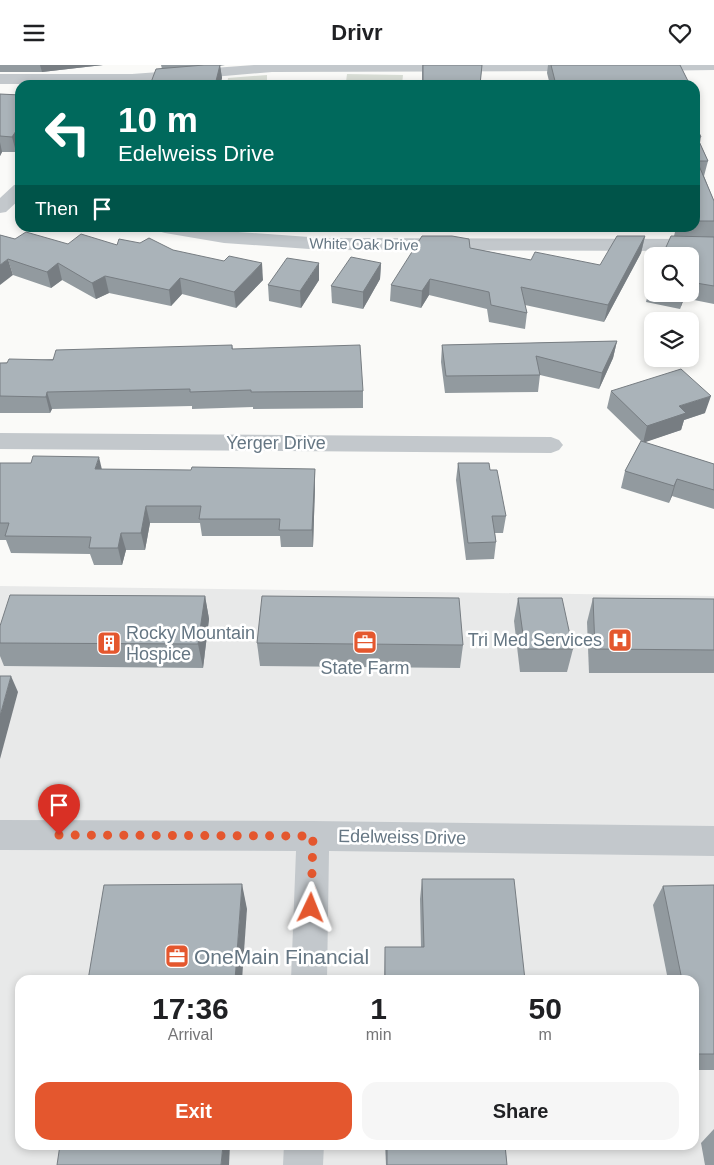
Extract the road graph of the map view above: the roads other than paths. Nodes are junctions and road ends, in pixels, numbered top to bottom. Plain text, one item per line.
1 (712, 66) edge
2 (513, 67) junction
3 (600, 67) edge
4 (630, 67) edge
5 (0, 79) edge
6 (43, 80) edge
7 (149, 80) edge
8 (512, 80) edge
9 (714, 81) edge
10 (15, 197) edge
11 (4, 215) edge
12 (194, 232) edge
13 (495, 236) edge
14 (714, 245) edge
15 (0, 441) edge
16 (551, 445) dead end
17 (0, 835) edge
18 (313, 836) junction
19 (714, 841) edge
20 (309, 975) edge
21 (304, 1150) edge
22 (304, 1165) edge

1 - 4 street
1 - 9 street
2 - 3 street
2 - 7 street
2 - 8 street
5 - 6 street
10 - 11 street
12 - 13 street, White Oak Drive
13 - 14 street, White Oak Drive
15 - 16 street, Yerger Drive
17 - 18 street, Edelweiss Drive
18 - 19 street, Edelweiss Drive
18 - 20 street
21 - 22 street

